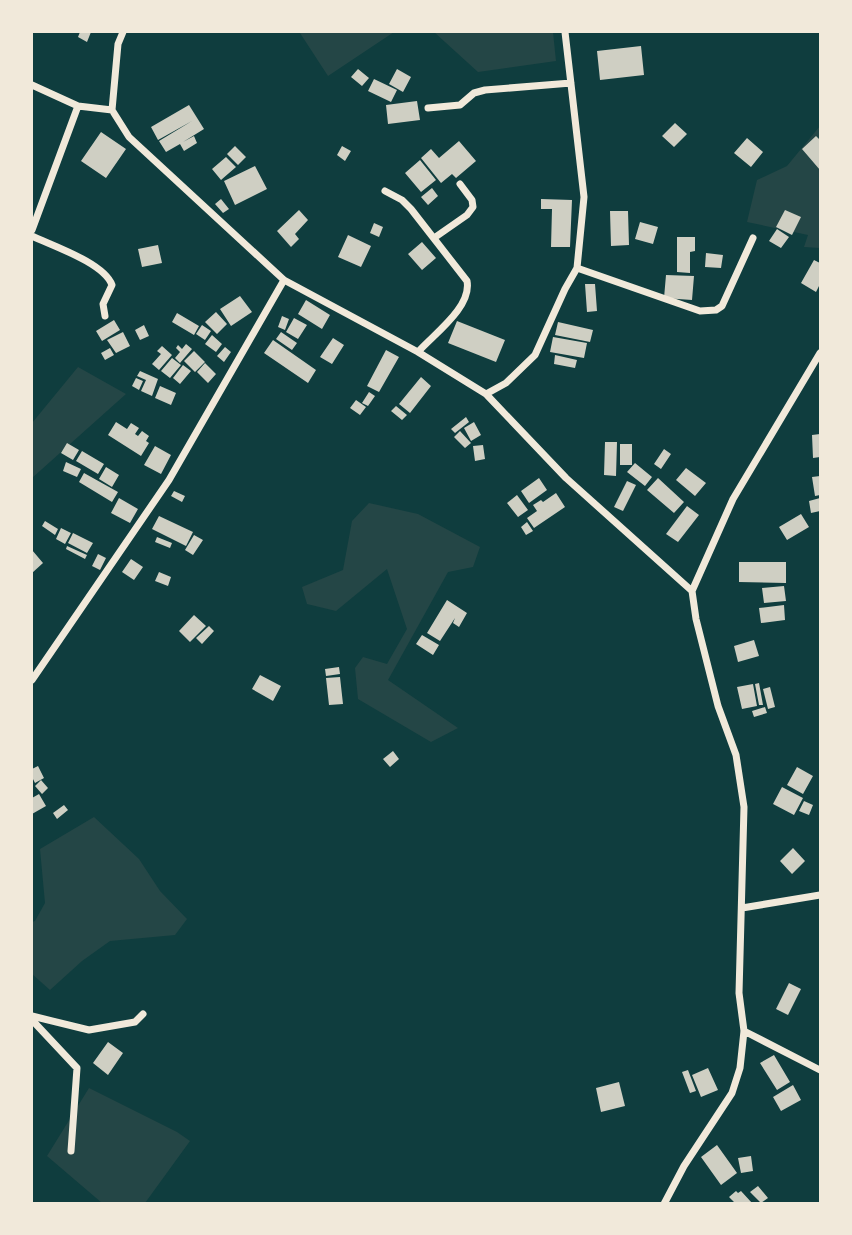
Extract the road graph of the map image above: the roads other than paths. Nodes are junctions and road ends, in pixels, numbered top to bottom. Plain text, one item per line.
1 (123, 32) edge
2 (565, 32) edge
3 (571, 83) junction
4 (32, 85) edge
5 (78, 106) junction
6 (428, 108) dead end
7 (111, 110) junction
8 (460, 184) dead end
9 (385, 191) dead end
10 (32, 230) edge
11 (32, 236) edge
12 (434, 238) junction
13 (753, 238) dead end
14 (578, 268) junction
15 (284, 280) junction
16 (105, 317) dead end
17 (418, 352) junction
18 (821, 353) edge
19 (486, 394) junction
20 (692, 591) junction
21 (32, 680) edge
22 (821, 895) edge
23 (742, 908) junction
24 (144, 1014) dead end
25 (32, 1018) edge
26 (744, 1031) junction
27 (821, 1070) edge
28 (71, 1151) dead end
29 (664, 1203) edge

1 - 7 street
2 - 3 street
3 - 6 street
3 - 14 street
4 - 5 street
5 - 7 street
5 - 10 street
7 - 15 street
8 - 12 street
9 - 12 street
11 - 16 street
12 - 17 street
13 - 14 street
14 - 19 street
15 - 17 street
15 - 21 street
17 - 19 street
18 - 20 street
19 - 20 street
20 - 23 street
22 - 23 street
23 - 26 street
24 - 25 street
25 - 28 street
26 - 27 street
26 - 29 street

